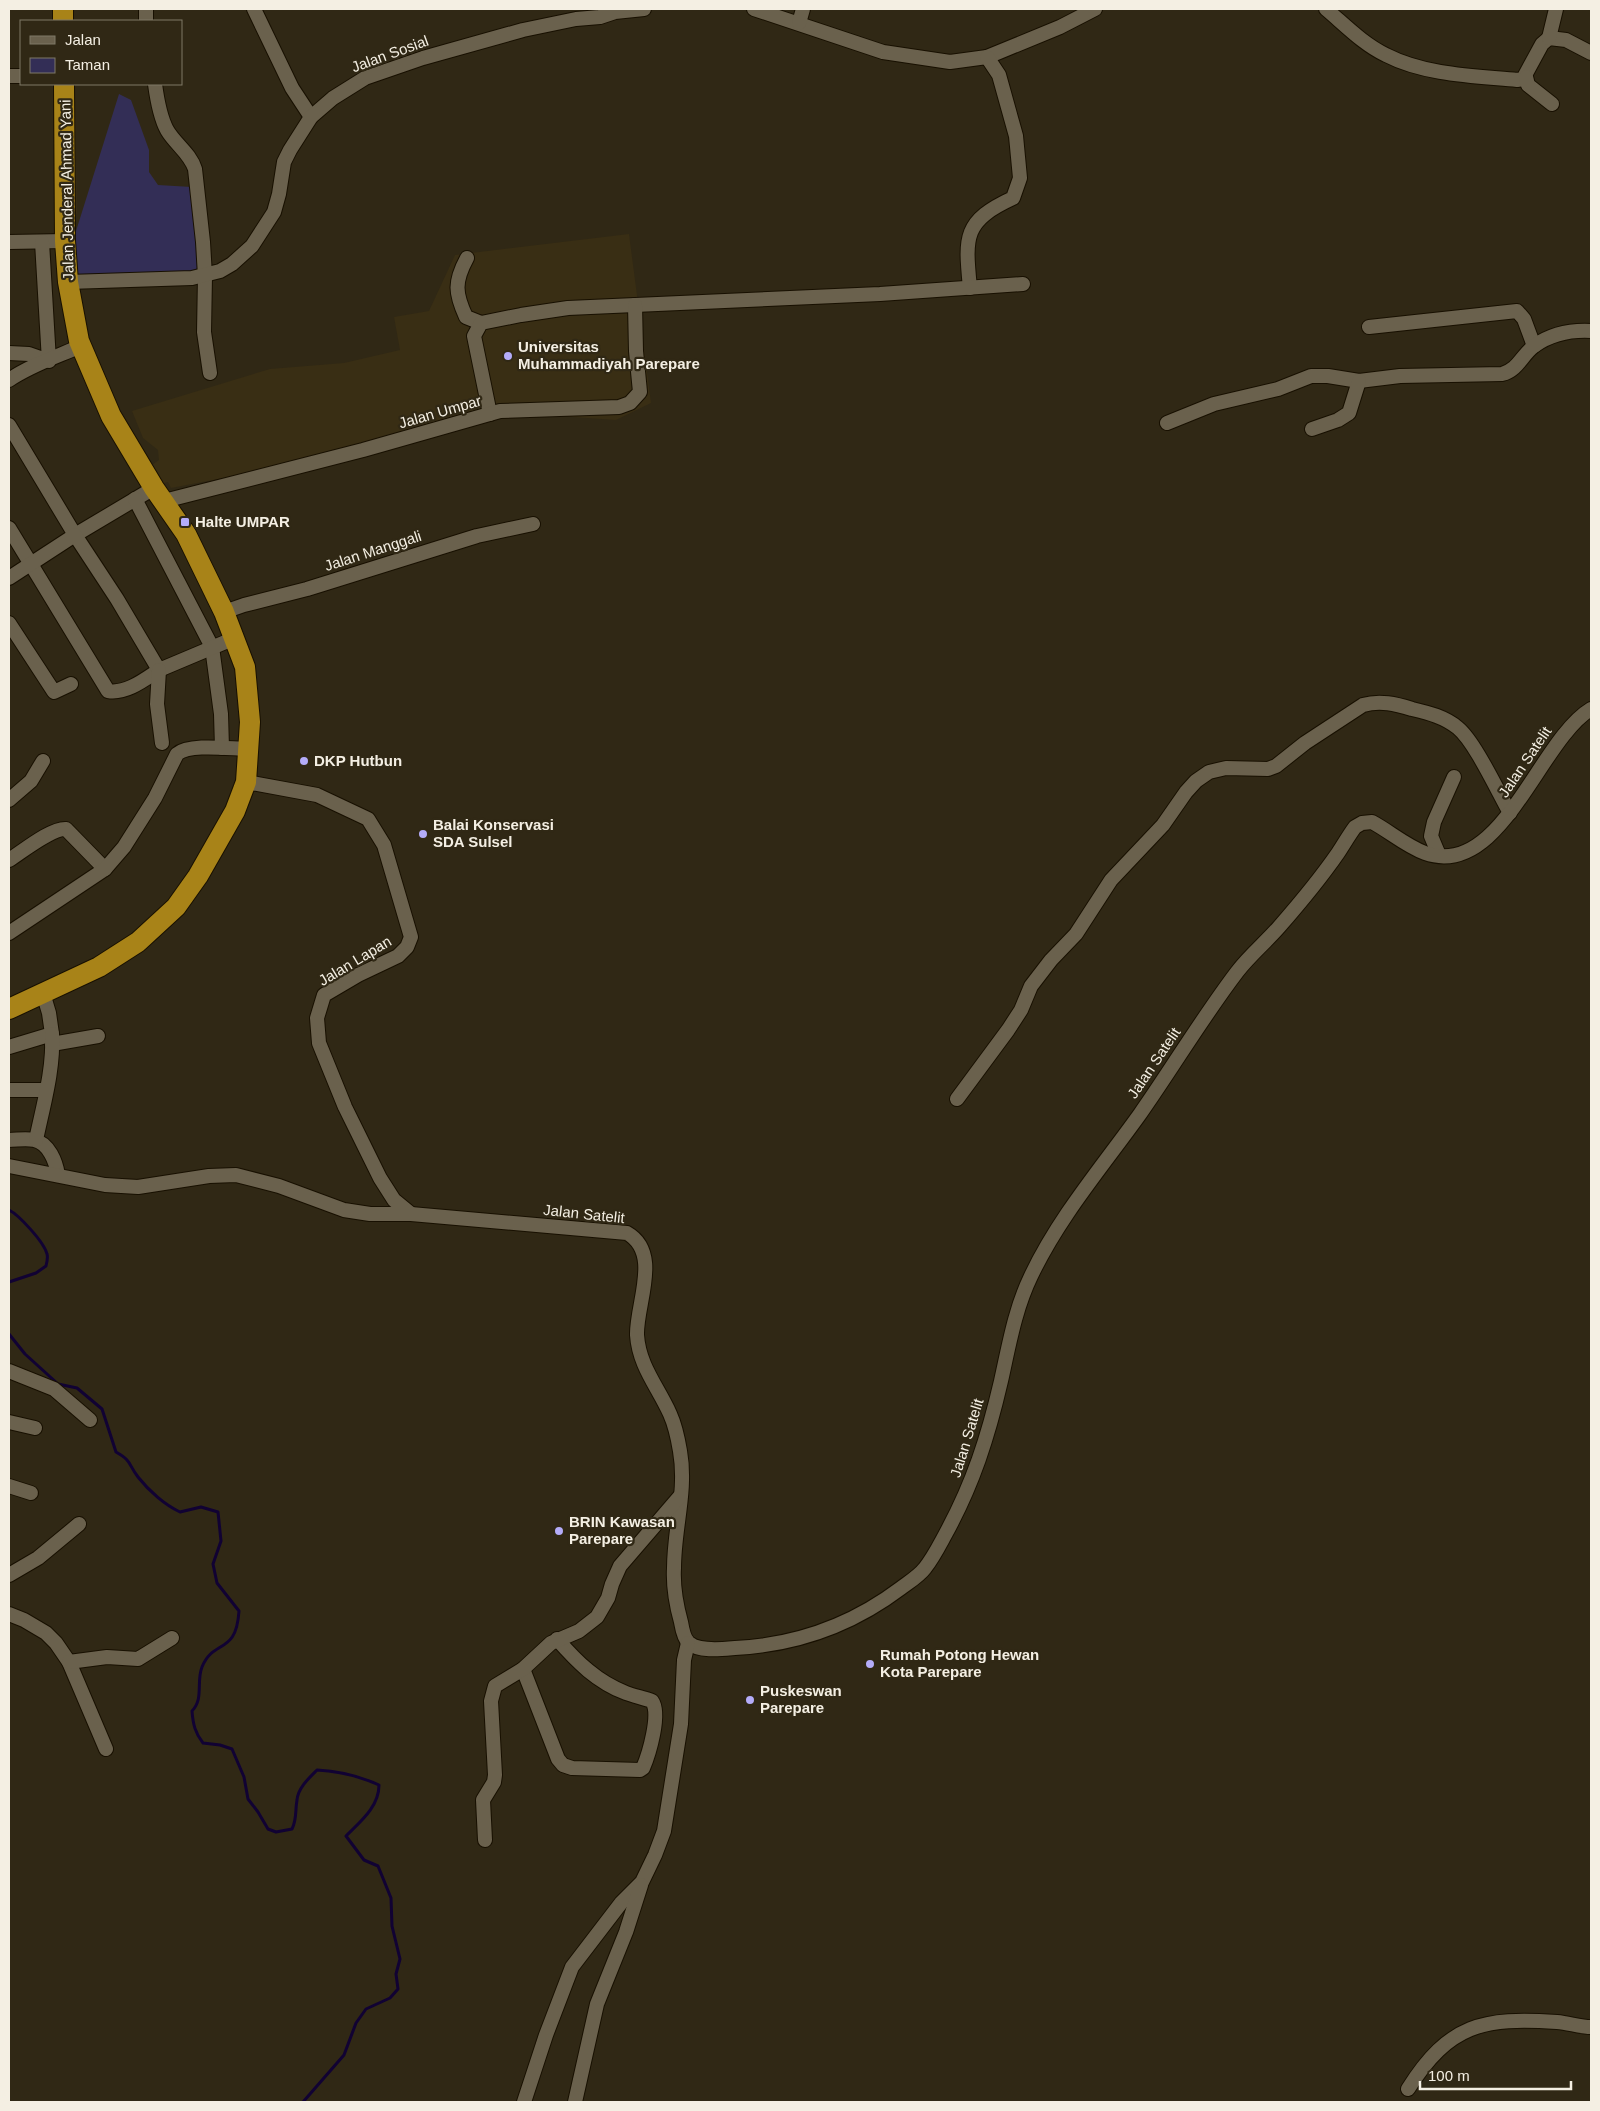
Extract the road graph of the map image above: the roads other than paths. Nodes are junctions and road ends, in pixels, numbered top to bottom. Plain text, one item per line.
1 (254, 9) edge
2 (644, 9) edge
3 (754, 9) edge
4 (803, 9) edge
5 (1095, 9) edge
6 (1326, 9) edge
7 (1556, 9) edge
8 (615, 10) edge
9 (800, 23) junction
10 (1549, 38) junction
11 (1591, 53) edge
12 (987, 57) junction
13 (1526, 77) junction
14 (64, 85) edge
15 (155, 85) edge
16 (1552, 104) dead end
17 (311, 117) junction
18 (9, 242) edge
19 (42, 242) junction
20 (65, 242) junction
21 (467, 258) dead end
22 (205, 276) junction
23 (68, 282) junction
24 (1023, 284) dead end
25 (970, 288) junction
26 (635, 305) junction
27 (481, 323) junction
28 (1369, 327) dead end
29 (1591, 331) edge
30 (81, 346) junction
31 (1534, 346) junction
32 (9, 353) edge
33 (49, 361) junction
34 (210, 373) dead end
35 (9, 380) edge
36 (1358, 382) junction
37 (490, 414) junction
38 (1167, 423) dead end
39 (9, 425) edge
40 (1312, 429) dead end
41 (159, 495) junction
42 (135, 500) junction
43 (533, 524) dead end
44 (9, 528) edge
45 (75, 535) junction
46 (30, 564) junction
47 (9, 578) edge
48 (224, 612) junction
49 (9, 623) edge
50 (235, 638) junction
51 (212, 647) junction
52 (159, 670) junction
53 (71, 684) dead end
54 (1591, 709) edge
55 (162, 743) dead end
56 (222, 748) junction
57 (248, 749) junction
58 (43, 761) dead end
59 (1454, 777) dead end
60 (246, 782) junction
61 (9, 800) edge
62 (1510, 813) junction
63 (1440, 855) junction
64 (9, 860) edge
65 (105, 869) junction
66 (9, 933) edge
67 (43, 994) junction
68 (9, 1009) edge
69 (98, 1036) dead end
70 (52, 1039) junction
71 (9, 1047) edge
72 (9, 1090) edge
73 (46, 1090) junction
74 (957, 1099) dead end
75 (9, 1140) edge
76 (36, 1140) junction
77 (9, 1166) edge
78 (58, 1175) junction
79 (411, 1214) junction
80 (9, 1370) edge
81 (90, 1420) dead end
82 (9, 1422) edge
83 (35, 1428) dead end
84 (9, 1486) edge
85 (31, 1493) dead end
86 (681, 1496) junction
87 (79, 1524) dead end
88 (9, 1575) edge
89 (9, 1614) edge
90 (172, 1638) dead end
91 (557, 1639) junction
92 (688, 1643) junction
93 (69, 1662) junction
94 (523, 1669) junction
95 (106, 1749) dead end
96 (484, 1840) dead end
97 (642, 1882) junction
98 (1591, 2027) edge
99 (1408, 2089) dead end
100 (524, 2102) edge
101 (575, 2102) edge

1 - 17 street
2 - 8 street, Jalan Sosial
3 - 9 street
4 - 9 street
5 - 12 street
6 - 13 street
7 - 10 street
8 - 17 street, Jalan Sosial
9 - 12 street
10 - 11 street
10 - 13 street
12 - 25 street
13 - 16 street
14 - 20 highway, Jalan Jenderal Ahmad Yani
15 - 22 street
17 - 22 street, Jalan Sosial
18 - 19 street
19 - 20 street
19 - 33 street
20 - 23 highway, Jalan Jenderal Ahmad Yani
21 - 27 street
22 - 23 street, Jalan Sosial
22 - 34 street
23 - 30 highway, Jalan Jenderal Ahmad Yani
24 - 25 street
25 - 26 street
26 - 27 street
26 - 37 street, Jalan Umpar
27 - 37 street
28 - 31 street
29 - 31 street
30 - 33 street
30 - 41 highway, Jalan Jenderal Ahmad Yani
31 - 36 street
32 - 33 street
33 - 35 street
36 - 38 street
36 - 40 street
37 - 41 street, Jalan Umpar
39 - 45 street
41 - 42 street, Jalan Umpar
41 - 48 highway, Jalan Jenderal Ahmad Yani
42 - 45 street, Jalan Umpar
42 - 51 street
43 - 48 street, Jalan Manggali
44 - 46 street
45 - 46 street, Jalan Umpar
45 - 52 street
46 - 47 street, Jalan Umpar
46 - 52 street
48 - 50 highway, Jalan Jenderal Ahmad Yani
49 - 53 street
50 - 51 street
50 - 57 highway, Jalan Jenderal Ahmad Yani
51 - 52 street
51 - 56 street
52 - 55 street
54 - 62 street, Jalan Satelit
56 - 57 street
56 - 65 street
57 - 60 highway, Jalan Jenderal Ahmad Yani
58 - 61 street
59 - 63 street
60 - 67 highway, Jalan Jenderal Ahmad Yani
60 - 79 street, Jalan Lapan
62 - 63 street, Jalan Satelit
62 - 74 street
63 - 92 street, Jalan Satelit
64 - 65 street
65 - 66 street
67 - 68 highway, Jalan Jenderal Ahmad Yani
67 - 70 street
69 - 70 street
70 - 71 street
70 - 73 street
72 - 73 street
73 - 76 street
75 - 76 street
76 - 78 street
77 - 78 street, Jalan Satelit
78 - 79 street, Jalan Satelit
79 - 86 street, Jalan Satelit
80 - 81 street
82 - 83 street
84 - 85 street
86 - 91 street
86 - 92 street, Jalan Satelit
87 - 88 street
89 - 93 street
90 - 93 street
91 - 94 street
91 - 94 street
92 - 97 street
93 - 95 street
94 - 96 street
97 - 100 street
97 - 101 street
98 - 99 street

